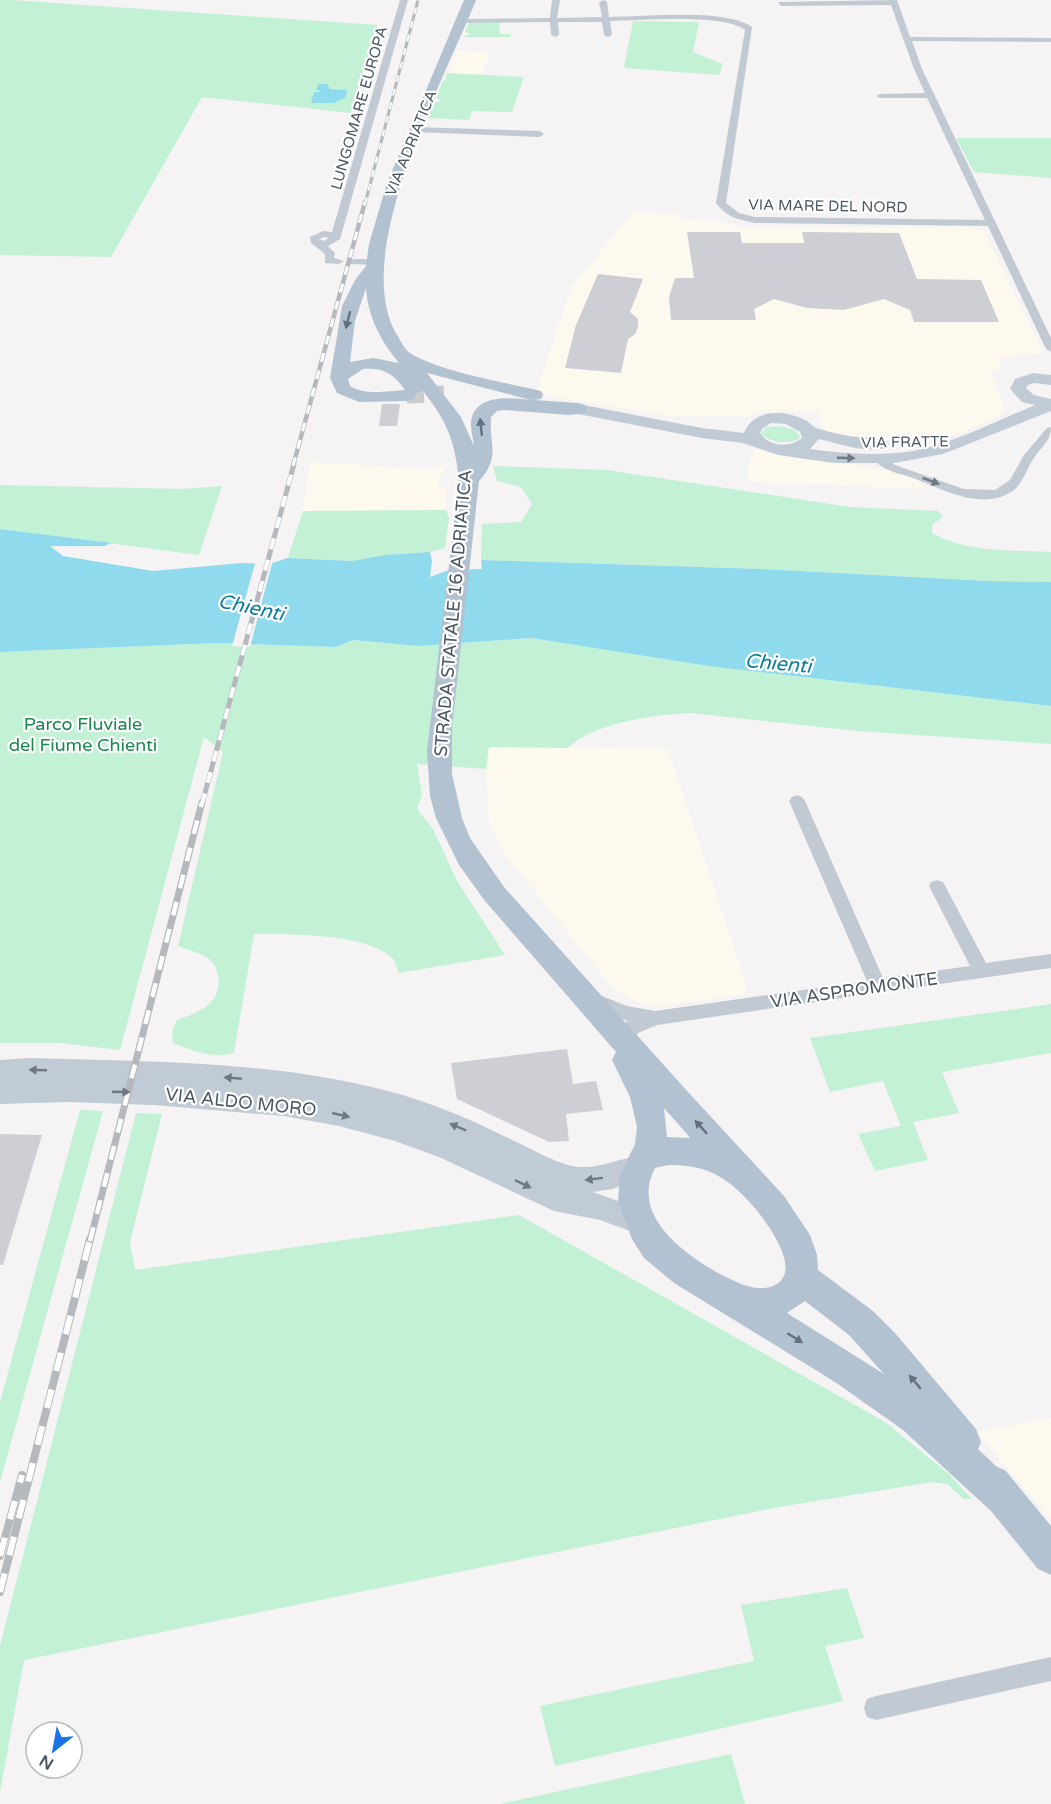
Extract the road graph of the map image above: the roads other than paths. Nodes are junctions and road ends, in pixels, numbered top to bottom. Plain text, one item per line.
1 (404, 0) edge
2 (470, 0) edge
3 (556, 0) edge
4 (893, 1) edge
5 (603, 2) dead end
6 (781, 4) dead end
7 (605, 19) junction
8 (503, 20) junction
9 (554, 20) junction
10 (461, 21) junction
11 (504, 29) dead end
12 (555, 35) dead end
13 (608, 35) dead end
14 (907, 39) junction
15 (1051, 40) edge
16 (880, 96) dead end
17 (930, 96) junction
18 (415, 130) junction
19 (540, 134) dead end
20 (991, 223) junction
21 (339, 224) junction
22 (320, 238) junction
23 (333, 258) dead end
24 (353, 261) dead end
25 (374, 266) junction
26 (1051, 349) edge
27 (404, 356) junction
28 (1048, 377) edge
29 (339, 378) junction
30 (1018, 391) junction
31 (444, 394) tunnel mouth
32 (407, 395) tunnel mouth
33 (555, 405) junction
34 (1051, 405) edge
35 (578, 409) junction
36 (989, 428) junction
37 (459, 430) junction
38 (1051, 430) edge
39 (810, 431) junction
40 (756, 433) junction
41 (966, 438) junction
42 (788, 450) junction
43 (878, 458) junction
44 (468, 484) junction
45 (796, 801) dead end
46 (938, 886) dead end
47 (554, 960) junction
48 (1051, 961) edge
49 (981, 971) junction
50 (878, 986) junction
51 (582, 993) junction
52 (657, 1018) junction
53 (624, 1042) junction
54 (0, 1071) edge
55 (0, 1092) edge
56 (642, 1162) junction
57 (740, 1171) junction
58 (641, 1222) junction
59 (800, 1277) junction
60 (728, 1296) junction
61 (1002, 1497) junction
62 (1051, 1556) edge
63 (1051, 1669) edge
64 (876, 1708) dead end

1 - 21 street, LUNGOMARE EUROPA
2 - 10 main road, VIA ADRIATICA
3 - 9 street
4 - 6 street
4 - 14 street
5 - 7 street
7 - 9 street
7 - 13 street
7 - 20 street, VIA MARE DEL NORD
8 - 9 street
8 - 10 street
8 - 11 street
9 - 12 street
10 - 18 main road, VIA ADRIATICA
14 - 15 street
14 - 17 street
16 - 17 street
17 - 20 street
18 - 19 street
18 - 25 main road, VIA ADRIATICA
20 - 26 street
21 - 22 street
21 - 22 street, LUNGOMARE EUROPA
22 - 23 street
24 - 25 street
25 - 27 main road, VIA ADRIATICA
25 -> 29 main road
27 - 33 main road
27 - 37 main road, STRADA STATALE 16 ADRIATICA
28 - 30 main road
29 - 32 main road
29 - 37 main road
30 - 34 main road, VIA FRATTE
30 - 36 main road, VIA FRATTE
31 - 33 main road
33 - 35 main road
34 - 36 main road, VIA FRATTE
35 - 40 main road, VIA FRATTE
44 -> 35 main road
36 - 41 main road, VIA FRATTE
37 - 44 main road, STRADA STATALE 16 ADRIATICA
43 -> 38 street
39 - 40 main road, VIA FRATTE
39 - 41 main road, VIA FRATTE
39 - 42 main road
40 - 42 main road, VIA FRATTE
41 - 43 main road, VIA FRATTE
42 -> 43 main road, VIA FRATTE
44 - 47 main road, STRADA STATALE 16 ADRIATICA
45 - 50 street
46 - 49 street
47 - 51 main road, STRADA STATALE 16 ADRIATICA
47 - 56 main road, STRADA STATALE 16 ADRIATICA
48 - 49 street, VIA ASPROMONTE
49 - 50 street, VIA ASPROMONTE
50 - 52 street, VIA ASPROMONTE
51 - 52 street, VIA ASPROMONTE
51 - 53 main road, STRADA STATALE 16 ADRIATICA
52 - 53 street, VIA ASPROMONTE
57 -> 53 main road, STRADA STATALE 16 ADRIATICA
56 -> 54 main road, VIA ALDO MORO
55 -> 58 main road, VIA ALDO MORO
56 - 57 main road
56 - 58 main road
57 - 59 main road
58 - 60 main road
59 - 60 main road
61 -> 59 main road
60 -> 61 main road
61 - 62 main road
63 - 64 street

